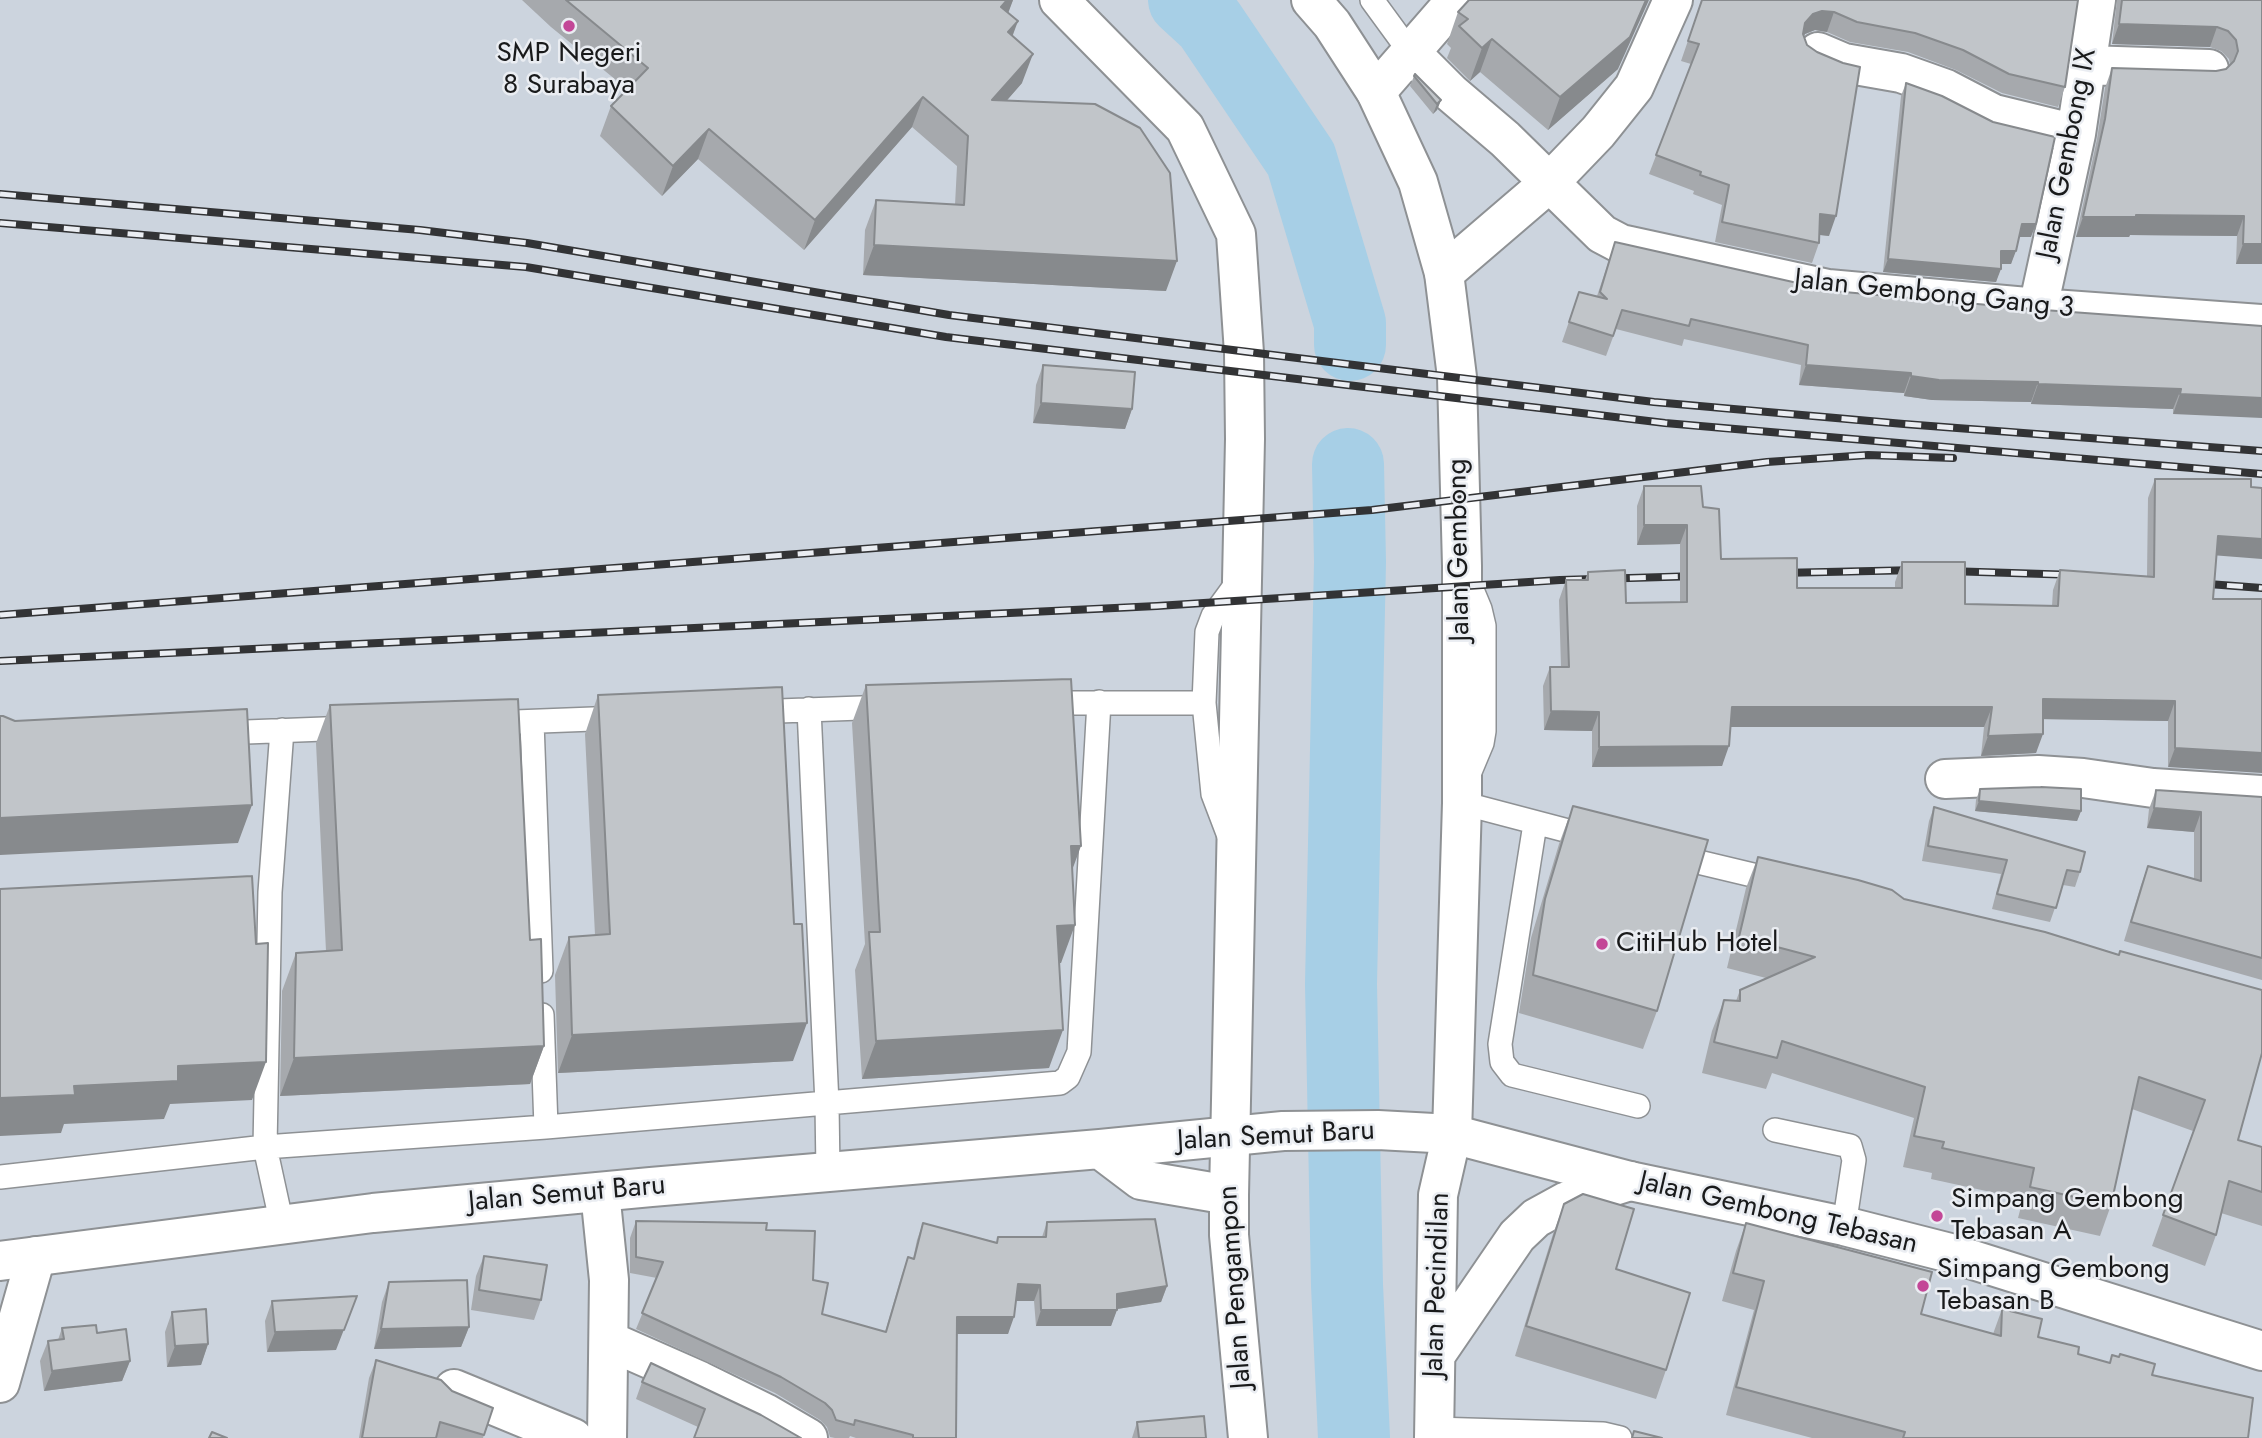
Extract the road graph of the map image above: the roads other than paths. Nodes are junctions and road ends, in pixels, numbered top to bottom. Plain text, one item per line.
1 (1059, 0) edge
2 (1311, 0) edge
3 (1372, 0) edge
4 (1456, 0) edge
5 (1673, 0) edge
6 (2096, 0) edge
7 (1410, 52) junction
8 (1818, 52) edge
9 (2086, 65) junction
10 (2208, 69) edge
11 (1376, 92) junction
12 (2076, 134) junction
13 (1549, 183) junction
14 (1444, 273) junction
15 (2038, 308) junction
16 (2262, 324) edge
17 (1244, 574) junction
18 (1099, 702) junction
19 (1204, 703) junction
20 (1016, 704) edge
21 (905, 707) edge
22 (809, 709) junction
23 (726, 713) edge
24 (643, 717) edge
25 (533, 722) junction
26 (463, 724) edge
27 (365, 727) edge
28 (282, 730) junction
29 (201, 734) edge
30 (1945, 779) dead end
31 (2262, 795) edge
32 (1462, 797) junction
33 (1535, 824) junction
34 (1616, 842) edge
35 (1236, 852) junction
36 (1656, 852) edge
37 (1804, 887) edge
38 (270, 892) junction
39 (243, 893) edge
40 (827, 1104) junction
41 (1638, 1106) dead end
42 (546, 1127) junction
43 (1775, 1130) dead end
44 (1452, 1134) junction
45 (1229, 1135) junction
46 (265, 1147) junction
47 (1100, 1149) junction
48 (828, 1172) junction
49 (0, 1177) edge
50 (1630, 1181) junction
51 (600, 1192) junction
52 (1229, 1195) junction
53 (282, 1225) junction
54 (1844, 1226) junction
55 (18, 1259) edge
56 (609, 1341) junction
57 (2262, 1351) edge
58 (1437, 1353) junction
59 (0, 1383) edge
60 (454, 1389) edge
61 (1434, 1434) edge
62 (1609, 1437) edge
63 (573, 1438) edge
64 (607, 1438) edge
65 (808, 1438) edge
66 (1248, 1438) edge

1 - 17 street
2 - 11 street, Jalan Gembong
3 - 7 lane
4 - 7 street
5 - 13 street
6 - 9 street, Jalan Gembong IX
7 - 11 street
7 - 13 street, Jalan Gembong Gang 3
8 - 12 street
9 - 10 street
9 - 12 street, Jalan Gembong IX
11 - 14 street, Jalan Gembong
12 - 15 street, Jalan Gembong IX
13 - 14 street
13 - 15 street, Jalan Gembong Gang 3
14 - 32 street, Jalan Gembong
15 - 16 street, Jalan Gembong Gang 3
17 - 19 lane
17 - 35 street
18 - 19 lane
18 - 20 lane
18 - 40 lane
19 - 35 lane
21 - 22 lane
22 - 23 lane
22 - 40 lane
24 - 25 lane
25 - 26 lane
25 - 42 lane
27 - 28 lane
28 - 29 lane
28 - 38 lane
30 - 31 street
32 - 33 lane
32 - 44 street, Jalan Gembong
33 - 34 lane
33 - 41 lane
35 - 45 street
36 - 37 lane
38 - 39 lane
38 - 46 lane
40 - 42 lane
40 - 48 lane
42 - 46 lane
43 - 54 lane
44 - 45 street, Jalan Semut Baru
44 - 50 street, Jalan Gembong Tebasan
44 - 58 street, Jalan Pecindilan
45 - 47 street, Jalan Semut Baru
45 - 52 street, Jalan Pengampon
46 - 49 lane
46 - 53 lane
47 - 48 street, Jalan Semut Baru
47 - 52 street, Jalan Semut Baru
48 - 51 street, Jalan Semut Baru
50 - 54 street, Jalan Gembong Tebasan
50 - 58 street
51 - 53 street, Jalan Semut Baru
51 - 56 street
52 - 66 street, Jalan Pengampon
53 - 55 street, Jalan Semut Baru
54 - 57 street, Jalan Gembong Tebasan
55 - 59 street, Jalan Semut Baru
56 - 64 street
56 - 65 street
58 - 61 street, Jalan Pecindilan
60 - 63 street
61 - 62 lane

